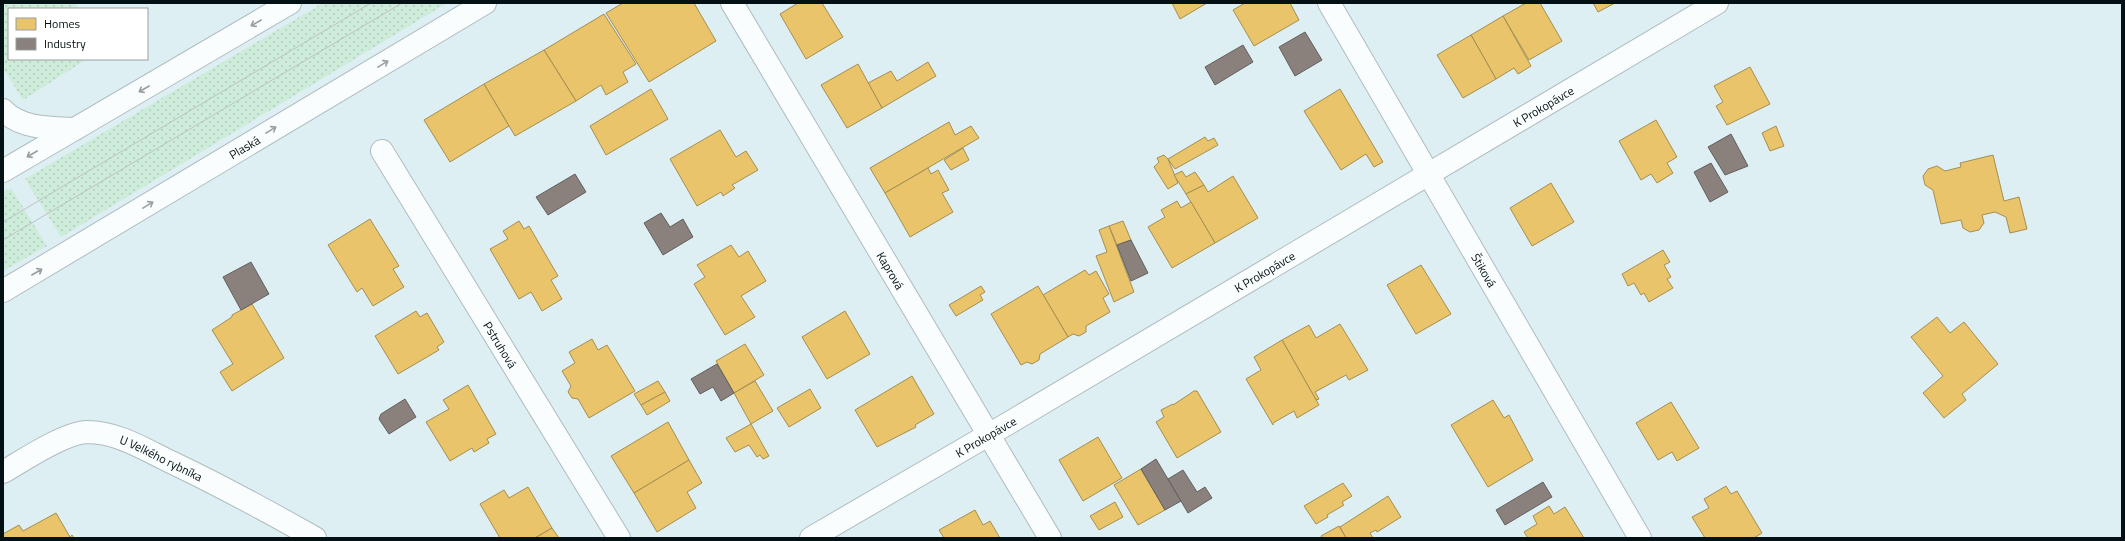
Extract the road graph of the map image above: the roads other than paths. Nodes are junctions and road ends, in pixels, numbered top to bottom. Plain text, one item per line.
1 (290, 3) edge
2 (485, 3) edge
3 (732, 3) edge
4 (1329, 3) edge
5 (1717, 3) edge
6 (3, 110) edge
7 (75, 129) junction
8 (382, 151) dead end
9 (3, 171) edge
10 (1428, 174) junction
11 (3, 291) edge
12 (989, 435) junction
13 (3, 472) edge
14 (315, 538) edge
15 (619, 538) edge
16 (811, 538) edge
17 (1050, 538) edge
18 (1640, 538) edge

1 -> 7 street
11 -> 2 street, Plaská
3 - 12 street, Kaprová
4 - 10 street, Štiková
5 - 10 street, K Prokopávce
6 - 7 street
7 -> 9 street
8 - 15 street, Pstruhová
10 - 12 street, K Prokopávce
10 - 18 street, Štiková
12 - 16 street, K Prokopávce
12 - 17 street, Kaprová
13 - 14 street, U Velkého rybníka

